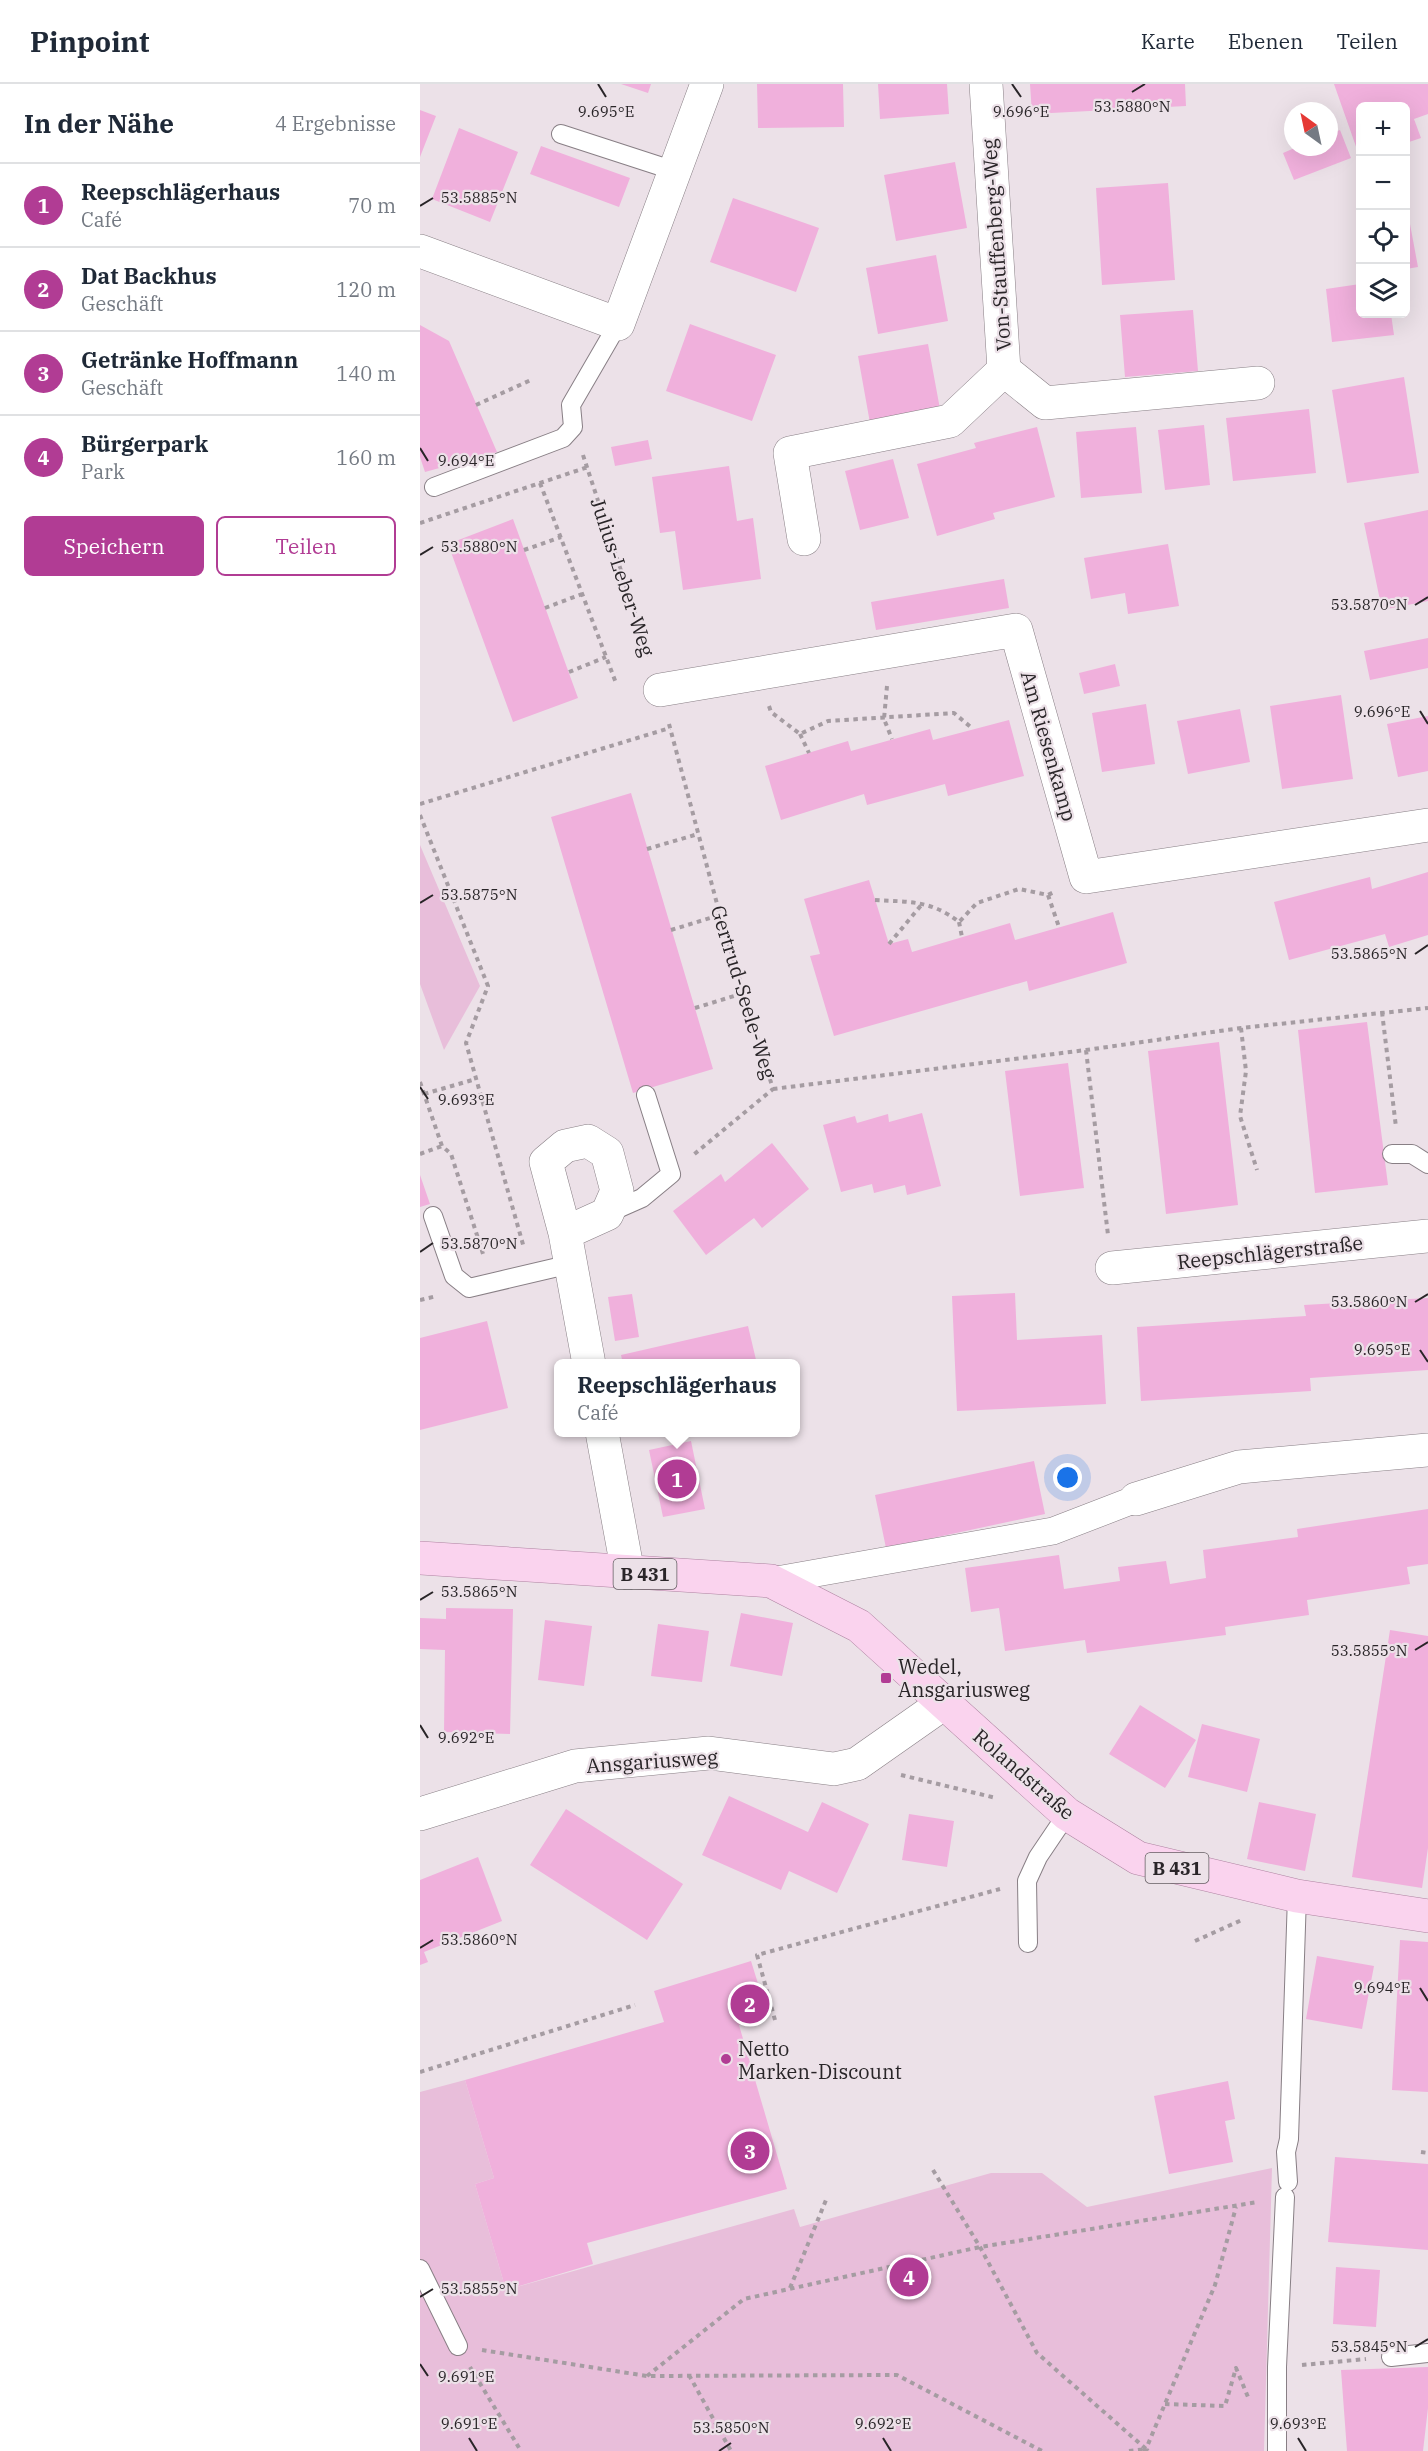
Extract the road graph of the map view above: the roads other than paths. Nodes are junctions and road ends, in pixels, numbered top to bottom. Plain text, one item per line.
1 (707, 84) edge
2 (986, 84) edge
3 (561, 134) dead end
4 (675, 171) junction
5 (420, 251) edge
6 (618, 324) junction
7 (1004, 370) junction
8 (1258, 383) dead end
9 (434, 487) dead end
10 (804, 539) dead end
11 (660, 690) road end
12 (1428, 825) edge
13 (646, 1095) dead end
14 (1392, 1154) dead end
15 (1428, 1164) edge
16 (607, 1214) junction
17 (433, 1216) dead end
18 (1428, 1236) edge
19 (568, 1248) junction
20 (1112, 1269) road end
21 (588, 1359) edge
22 (603, 1437) edge
23 (1428, 1450) edge
24 (1136, 1499) joint
25 (420, 1558) edge
26 (628, 1573) junction
27 (771, 1581) junction
28 (944, 1704) junction
29 (420, 1814) edge
30 (1067, 1815) junction
31 (1297, 1896) junction
32 (1428, 1916) edge
33 (1028, 1943) dead end
34 (420, 2269) edge
35 (458, 2346) road end
36 (1428, 2354) edge
37 (1391, 2357) dead end
38 (1277, 2451) edge

1 - 4 street
2 - 7 street, Von-Stauffenberg-Weg
3 - 4 lane
4 - 6 street
5 - 6 street
6 - 9 lane
7 - 8 street, Von-Stauffenberg-Weg
7 - 10 street, Von-Stauffenberg-Weg
11 - 12 street, Am Riesenkamp
13 - 16 lane
14 - 15 lane
16 - 19 street
16 - 19 street
17 - 19 lane
18 - 20 street, Reepschlägerstraße
19 - 21 street
22 - 26 street
23 - 24 street
24 - 27 street
25 - 26 main road, B 431
26 - 27 main road, B 431
27 - 28 main road, Rolandstraße / B 431
28 - 29 street, Ansgariusweg
28 - 30 main road, Rolandstraße / B 431
30 - 31 main road, Rolandstraße / B 431
30 - 33 lane
31 - 32 main road, Rolandstraße / B 431
31 - 38 lane
34 - 35 lane
36 - 37 lane

